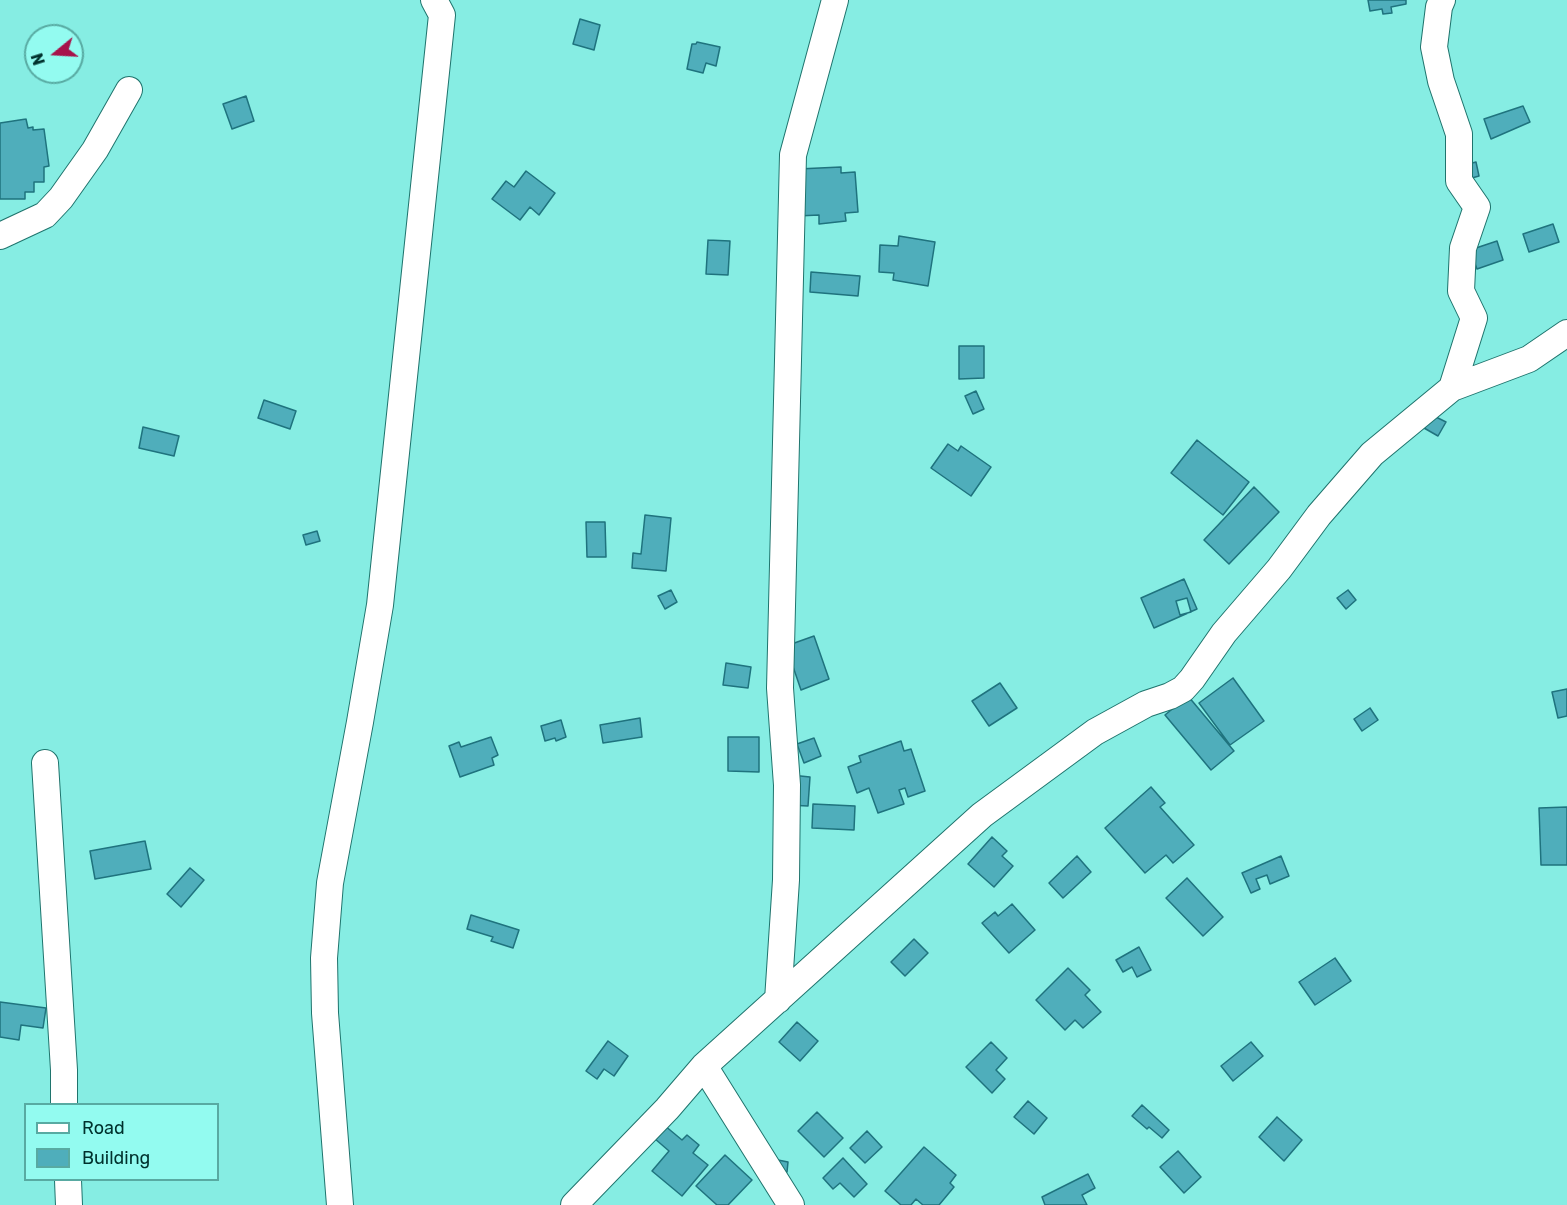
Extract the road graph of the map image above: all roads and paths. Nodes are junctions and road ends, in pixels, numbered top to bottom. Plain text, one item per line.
1 (434, 0) edge
2 (835, 0) edge
3 (1442, 0) edge
4 (129, 90) dead end
5 (0, 236) edge
6 (1567, 333) edge
7 (1452, 388) junction
8 (45, 763) dead end
9 (778, 1000) junction
10 (704, 1066) junction
11 (64, 1103) edge
12 (68, 1181) edge
13 (69, 1205) edge
14 (340, 1205) edge
15 (574, 1205) edge
16 (791, 1205) edge

1 - 14 street
2 - 9 street
3 - 7 street
4 - 5 street
6 - 7 street
7 - 9 street
8 - 11 street
9 - 10 street
10 - 15 street
10 - 16 street
12 - 13 street

